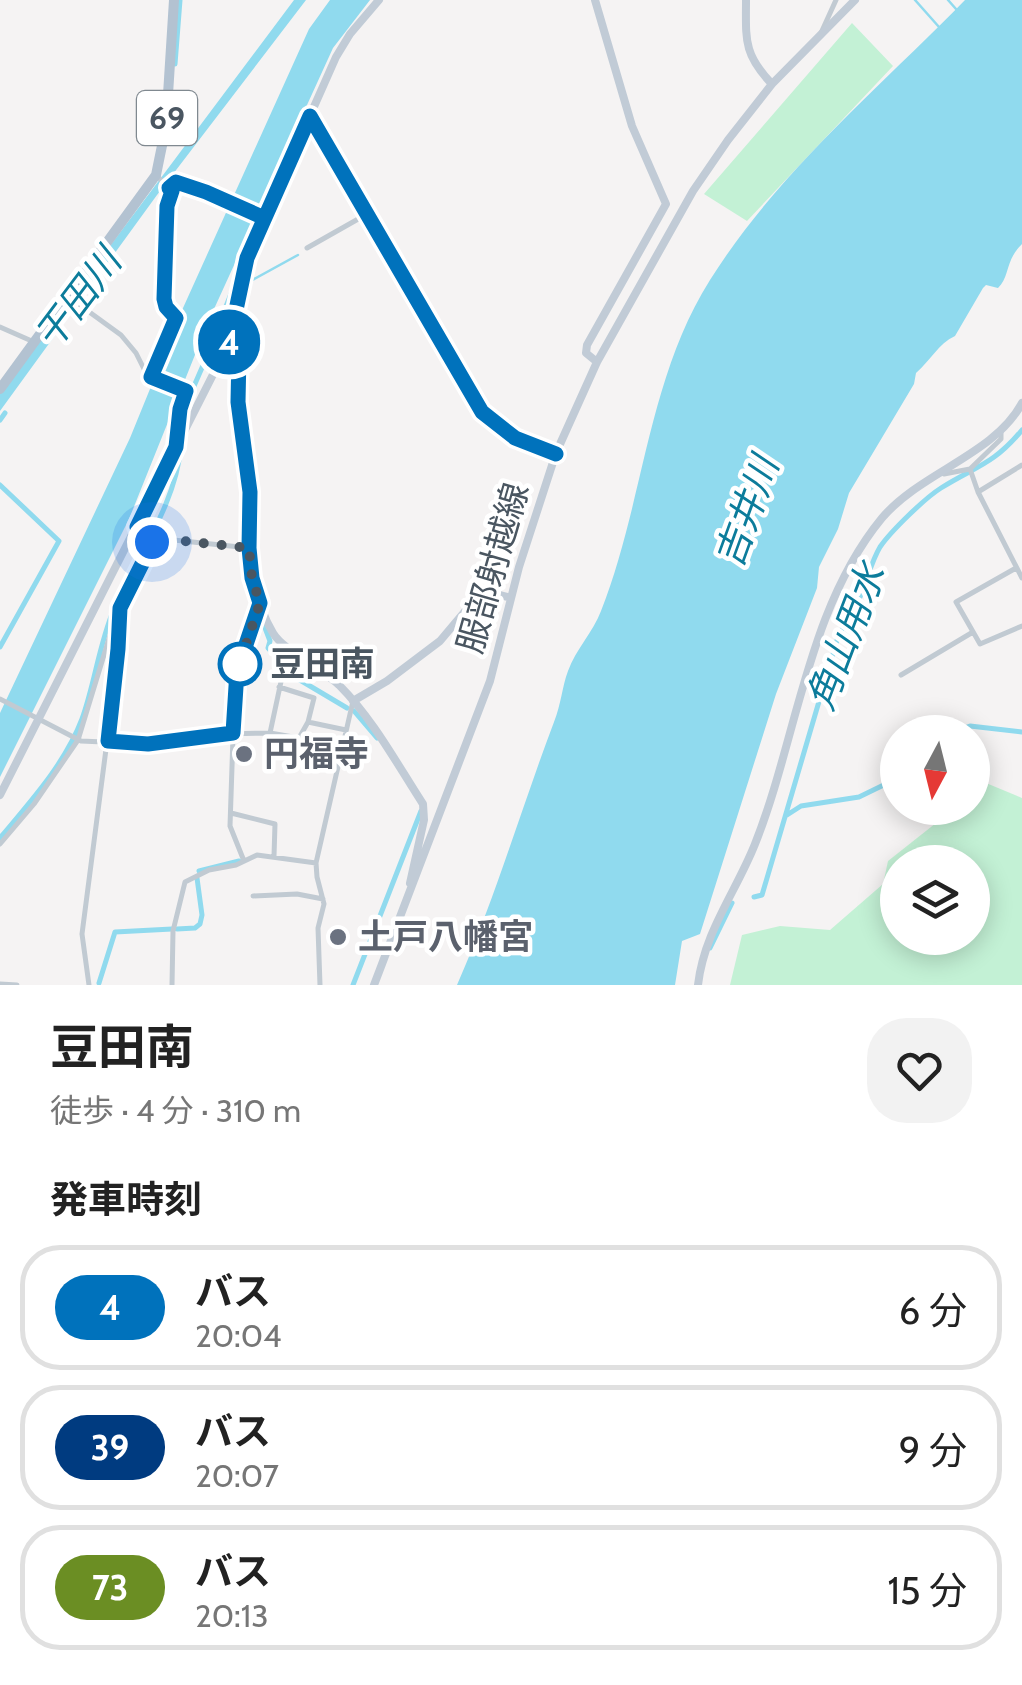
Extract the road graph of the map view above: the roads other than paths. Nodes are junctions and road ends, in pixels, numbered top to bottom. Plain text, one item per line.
1 (174, 0) edge
2 (379, 0) edge
3 (595, 0) edge
4 (746, 0) edge
5 (836, 0) edge
6 (855, 0) edge
7 (820, 34) junction
8 (772, 84) junction
9 (310, 116) junction
10 (158, 176) junction
11 (168, 187) junction
12 (367, 214) junction
13 (262, 216) junction
14 (307, 248) dead end
15 (68, 297) junction
16 (0, 326) edge
17 (34, 342) junction
18 (229, 343) junction
19 (597, 362) junction
20 (152, 378) junction
21 (0, 389) edge
22 (1022, 402) edge
23 (1001, 431) junction
24 (176, 447) junction
25 (556, 454) junction
26 (1022, 465) edge
27 (970, 469) junction
28 (936, 473) junction
29 (978, 492) junction
30 (137, 527) junction
31 (152, 536) junction
32 (249, 548) junction
33 (1016, 568) junction
34 (1022, 578) edge
35 (511, 598) junction
36 (260, 603) junction
37 (120, 608) junction
38 (1022, 626) edge
39 (973, 632) junction
40 (288, 649) junction
41 (901, 675) dead end
42 (278, 687) junction
43 (1, 700) edge
44 (353, 700) junction
45 (37, 719) junction
46 (308, 722) junction
47 (346, 730) junction
48 (233, 733) junction
49 (270, 733) junction
50 (75, 738) junction
51 (108, 741) junction
52 (0, 795) edge
53 (231, 812) junction
54 (0, 844) edge
55 (274, 856) junction
56 (244, 861) junction
57 (316, 863) junction
58 (254, 896) dead end
59 (322, 899) junction
60 (407, 902) junction
61 (0, 984) edge
62 (17, 985) edge
63 (89, 985) edge
64 (170, 985) edge
65 (320, 985) edge
66 (374, 985) edge
67 (698, 985) edge

1 - 10 main road, 69
2 - 9 street
3 - 19 street
4 - 8 street
5 - 7 street
6 - 7 street, 服部射越線
7 - 8 street, 服部射越線
8 - 19 street, 服部射越線
9 - 12 street
9 - 13 street
10 - 11 street
10 - 15 main road, 69
11 - 13 street
11 - 20 street
12 - 14 street
12 - 25 street
13 - 18 street
15 - 17 main road, 69
15 - 20 street
16 - 17 street
17 - 21 main road, 69
18 - 24 street
18 - 32 street
19 - 25 street, 服部射越線
20 - 24 street
22 - 23 street
23 - 27 street
23 - 28 street
24 - 30 street
25 - 35 street, 服部射越線
26 - 29 street
27 - 28 street
27 - 29 street
28 - 67 street
29 - 33 street
30 - 31 street
30 - 45 street
31 - 32 street
31 - 37 street
32 - 36 street
33 - 34 street
33 - 39 street
35 - 44 street
35 - 60 street, 服部射越線
36 - 40 street
36 - 48 street
37 - 50 street
37 - 51 street
38 - 39 street
39 - 41 street
40 - 42 street
40 - 44 street
42 - 46 street
42 - 49 street
43 - 45 street
44 - 47 street
44 - 60 street
45 - 50 street
45 - 52 street
46 - 47 street
46 - 49 street
47 - 57 street
48 - 49 street
48 - 51 street
48 - 53 street
50 - 51 street
50 - 54 street
51 - 63 street
53 - 55 street
53 - 56 street
55 - 56 street
55 - 57 street
56 - 64 street
57 - 59 street
58 - 59 street
59 - 65 street
60 - 66 street, 服部射越線
61 - 62 street

